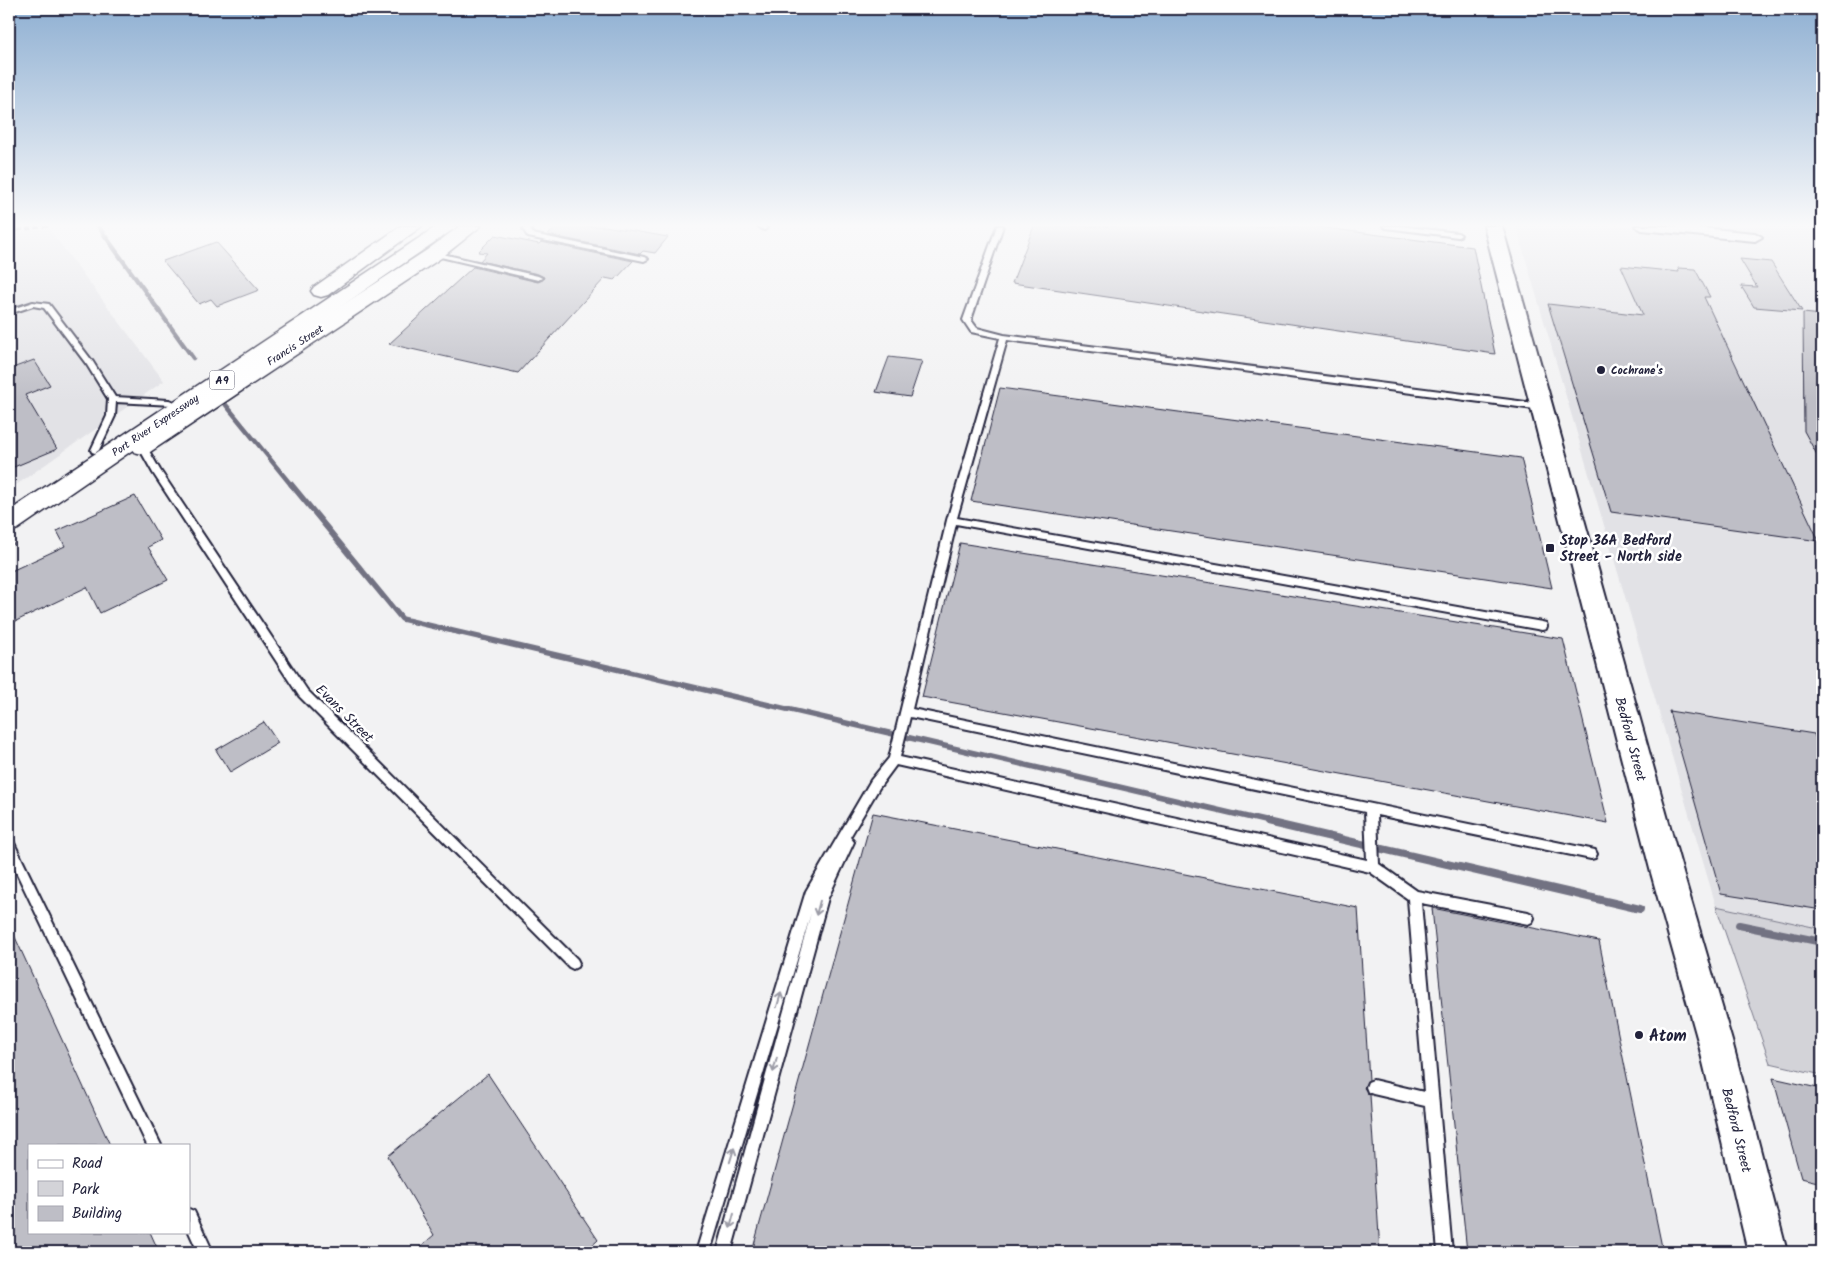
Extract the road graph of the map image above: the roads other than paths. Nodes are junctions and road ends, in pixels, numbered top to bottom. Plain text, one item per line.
1 (351, 285) edge
2 (356, 285) edge
3 (361, 285) edge
4 (979, 285) edge
5 (1509, 285) edge
6 (9, 312) edge
7 (1004, 338) junction
8 (112, 399) junction
9 (169, 403) junction
10 (1542, 407) junction
11 (142, 446) junction
12 (95, 450) junction
13 (9, 505) edge
14 (952, 520) junction
15 (9, 523) edge
16 (9, 532) edge
17 (1542, 626) dead end
18 (906, 712) junction
19 (894, 760) junction
20 (875, 784) junction
21 (1371, 808) junction
22 (9, 845) edge
23 (1591, 854) dead end
24 (1373, 868) junction
25 (1414, 896) junction
26 (1528, 918) dead end
27 (573, 963) dead end
28 (1373, 1087) dead end
29 (1432, 1101) junction
30 (154, 1144) edge
31 (190, 1218) edge
32 (206, 1252) edge
33 (702, 1252) edge
34 (724, 1252) edge
35 (1445, 1252) edge
36 (1768, 1252) edge

1 - 9 main road, Port River Expressway / A9
2 - 15 main road, Port River Expressway / A9
3 - 11 main road, Francis Street
4 - 7 lane
5 - 10 street, Bedford Street
6 - 8 lane
7 - 10 lane
7 - 14 lane
8 - 9 lane
8 - 12 lane
9 - 12 main road, Port River Expressway / A9
10 - 36 street, Bedford Street
11 - 16 main road, Francis Street
11 - 27 lane, Evans Street
12 - 13 main road, Port River Expressway / A9
14 - 17 lane
14 - 18 lane
18 - 19 lane
18 - 21 lane
19 - 20 lane
19 - 24 lane
33 -> 20 lane
20 -> 34 lane
21 - 23 lane
21 - 24 lane
22 - 30 lane
24 - 25 lane
25 - 26 lane
25 - 29 lane
28 - 29 lane
29 - 35 lane
31 - 32 lane

